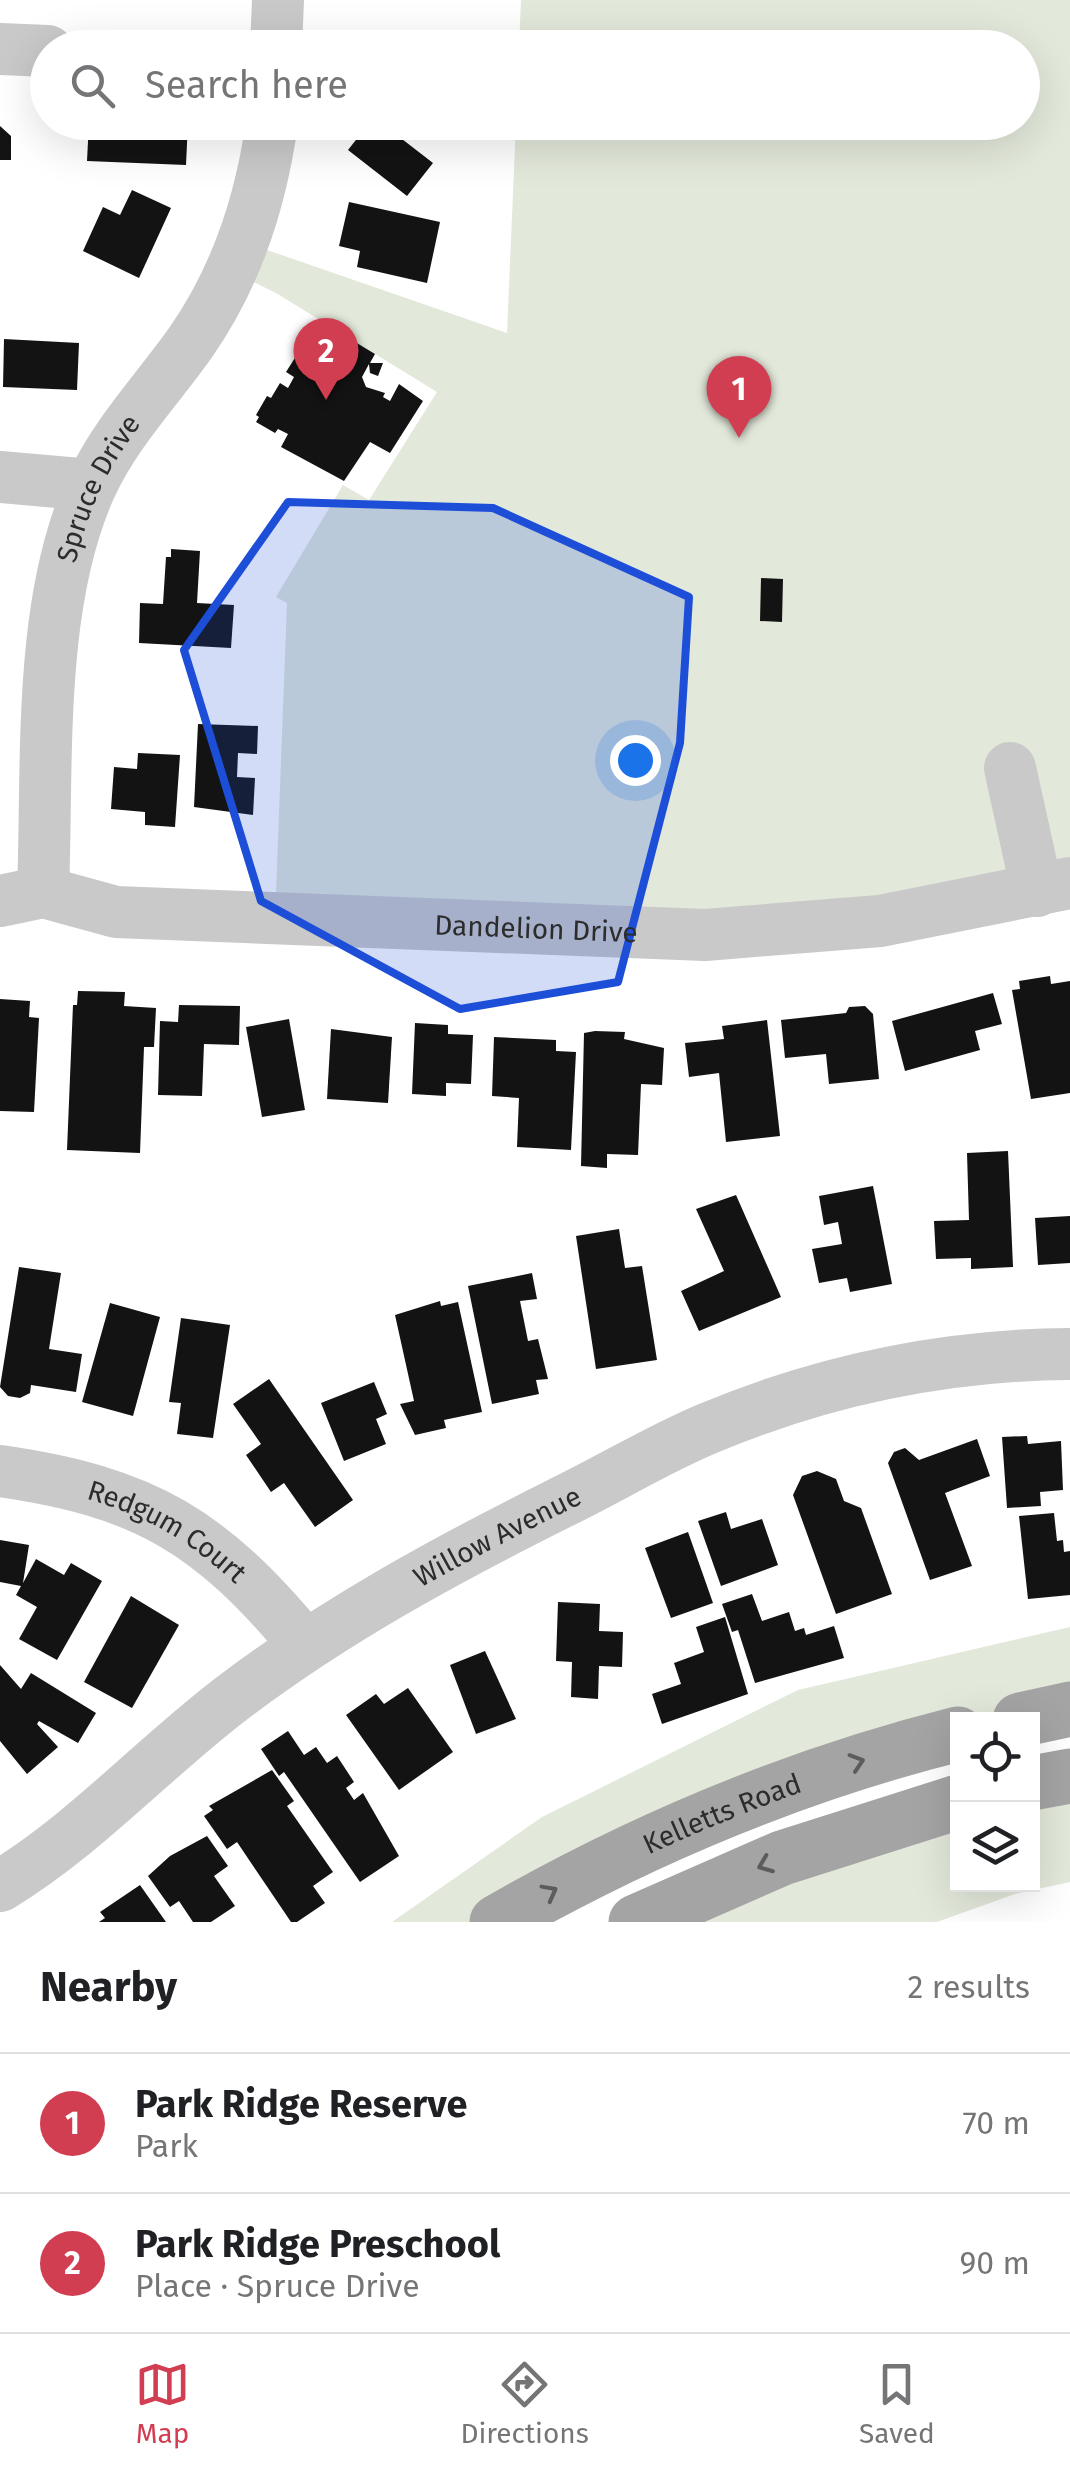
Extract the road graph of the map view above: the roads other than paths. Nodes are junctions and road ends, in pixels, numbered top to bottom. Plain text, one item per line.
1 (278, 0) edge
2 (277, 30) edge
3 (0, 49) edge
4 (30, 50) edge
5 (268, 140) edge
6 (0, 478) edge
7 (91, 485) junction
8 (1010, 768) dead end
9 (1053, 887) edge
10 (21, 897) edge
11 (1070, 1354) edge
12 (0, 1471) edge
13 (304, 1644) junction
14 (1070, 1709) edge
15 (1040, 1716) edge
16 (950, 1736) edge
17 (1070, 1776) edge
18 (1040, 1782) edge
19 (950, 1805) edge
20 (0, 1886) edge
21 (497, 1922) edge
22 (636, 1922) edge

1 - 2 street
3 - 4 street
5 - 7 street, Spruce Drive
6 - 7 street
7 - 10 street, Spruce Drive
8 - 9 street
9 - 10 street, Dandelion Drive
11 - 13 street, Willow Avenue
12 - 13 street, Redgum Court
13 - 20 street, Willow Avenue
14 - 15 main road
21 -> 16 main road, Kelletts Road
17 - 18 main road
19 -> 22 main road

